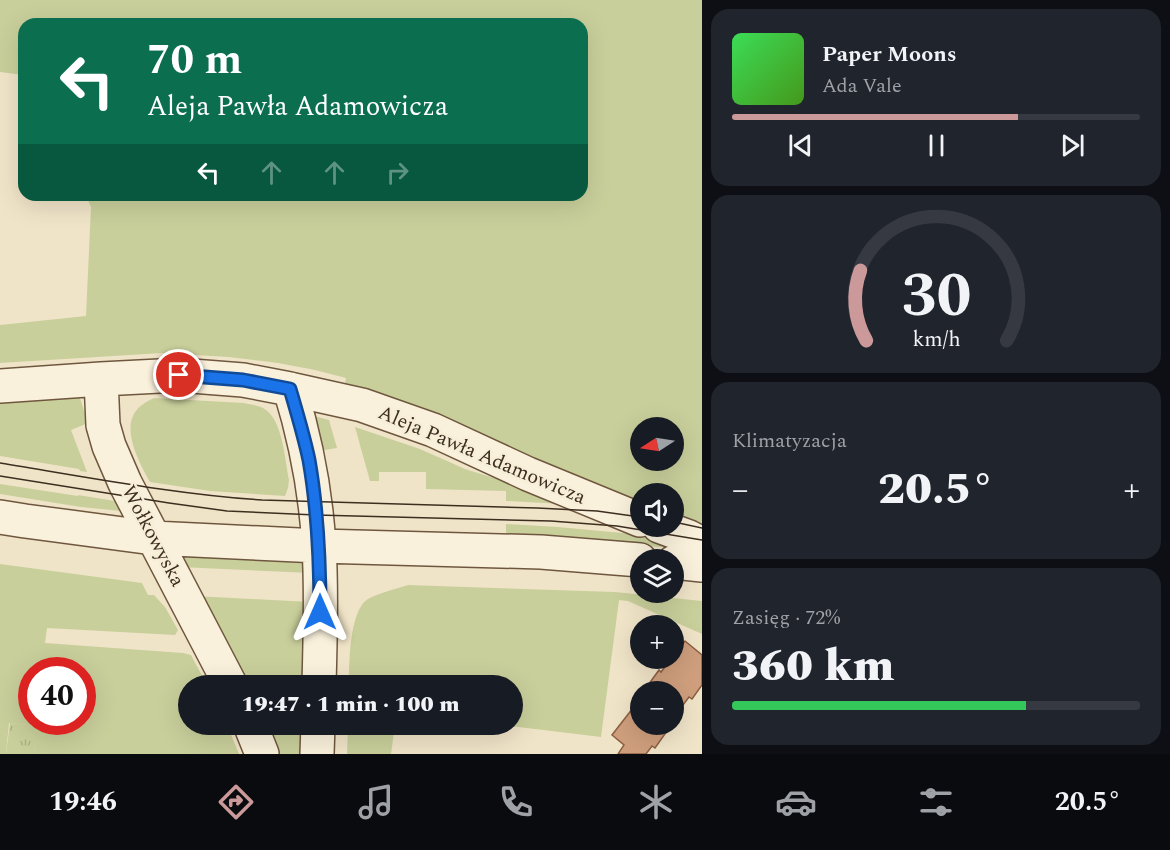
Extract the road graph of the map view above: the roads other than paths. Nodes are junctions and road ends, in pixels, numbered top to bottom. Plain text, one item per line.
1 (101, 379) junction
2 (0, 386) edge
3 (290, 389) junction
4 (0, 516) edge
5 (630, 516) edge
6 (684, 535) edge
7 (153, 538) junction
8 (702, 544) edge
9 (319, 546) junction
10 (630, 559) edge
11 (684, 563) edge
12 (702, 565) edge
13 (225, 675) edge
14 (319, 675) edge
15 (254, 735) edge
16 (318, 735) edge
17 (262, 754) edge
18 (317, 754) edge

1 - 2 main road, Aleja Pawła Adamowicza
1 - 3 main road, Aleja Pawła Adamowicza
1 - 7 main road, Wołkowyska
3 - 5 main road, Aleja Pawła Adamowicza
3 - 9 main road
4 - 7 main road
6 - 8 main road
7 - 9 main road
7 - 13 main road, Wołkowyska
9 - 10 main road
9 - 14 main road
11 - 12 main road
15 - 17 main road
16 - 18 main road

